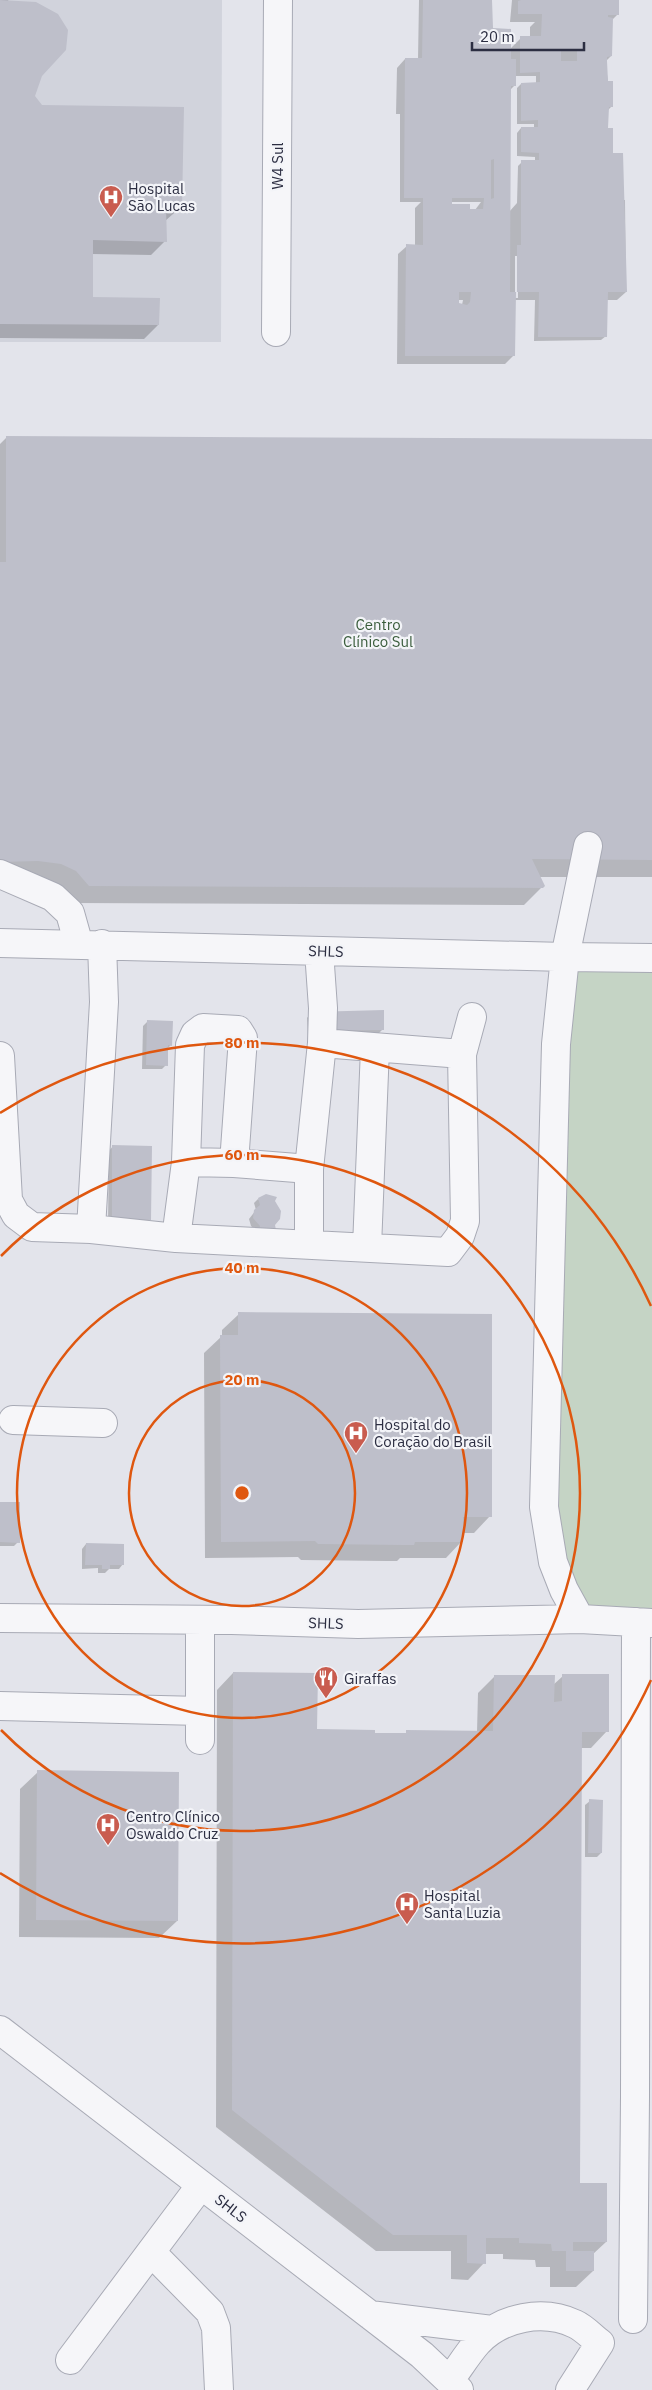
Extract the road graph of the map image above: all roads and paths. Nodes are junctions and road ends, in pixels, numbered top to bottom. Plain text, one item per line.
1 (278, 0) edge
2 (276, 332) dead end
3 (588, 846) dead end
4 (0, 874) edge
5 (0, 943) edge
6 (90, 944) junction
7 (319, 951) junction
8 (565, 958) junction
9 (652, 958) edge
10 (472, 1017) dead end
11 (322, 1043) junction
12 (375, 1048) junction
13 (462, 1054) junction
14 (0, 1056) edge
15 (186, 1162) junction
16 (234, 1163) junction
17 (309, 1169) junction
18 (91, 1229) junction
19 (176, 1238) junction
20 (309, 1244) junction
21 (368, 1247) junction
22 (13, 1420) dead end
23 (103, 1423) dead end
24 (0, 1618) edge
25 (580, 1619) junction
26 (200, 1620) junction
27 (644, 1623) edge
28 (0, 1706) edge
29 (200, 1712) junction
30 (200, 1740) dead end
31 (0, 2030) edge
32 (201, 2186) junction
33 (151, 2252) junction
34 (370, 2315) junction
35 (642, 2320) edge
36 (492, 2330) junction
37 (600, 2342) junction
38 (70, 2360) dead end
39 (455, 2385) edge
40 (219, 2390) edge
41 (570, 2390) edge

1 - 2 street, W4 Sul
3 - 8 street
4 - 6 street
5 - 6 street, SHLS
6 - 7 street, SHLS
6 - 18 street
7 - 8 street, SHLS
7 - 11 street
8 - 9 street, SHLS
8 - 25 street
10 - 13 street
11 - 12 street
11 - 17 street
12 - 13 street
12 - 21 street
13 - 21 street
14 - 18 street
15 - 16 street
15 - 16 street
15 - 19 street
16 - 17 street
17 - 20 street
18 - 19 street
19 - 20 street
20 - 21 street
22 - 23 street
24 - 26 street, SHLS
25 - 26 street, SHLS
25 - 27 street, SHLS
26 - 29 street
27 - 35 street
28 - 29 street
29 - 30 street
31 - 32 street, SHLS
32 - 33 street
32 - 34 street, SHLS
33 - 38 street
33 - 40 street
34 - 36 street
34 - 39 street, SHLS
35 - 37 street
36 - 37 street
36 - 39 street
37 - 41 street

